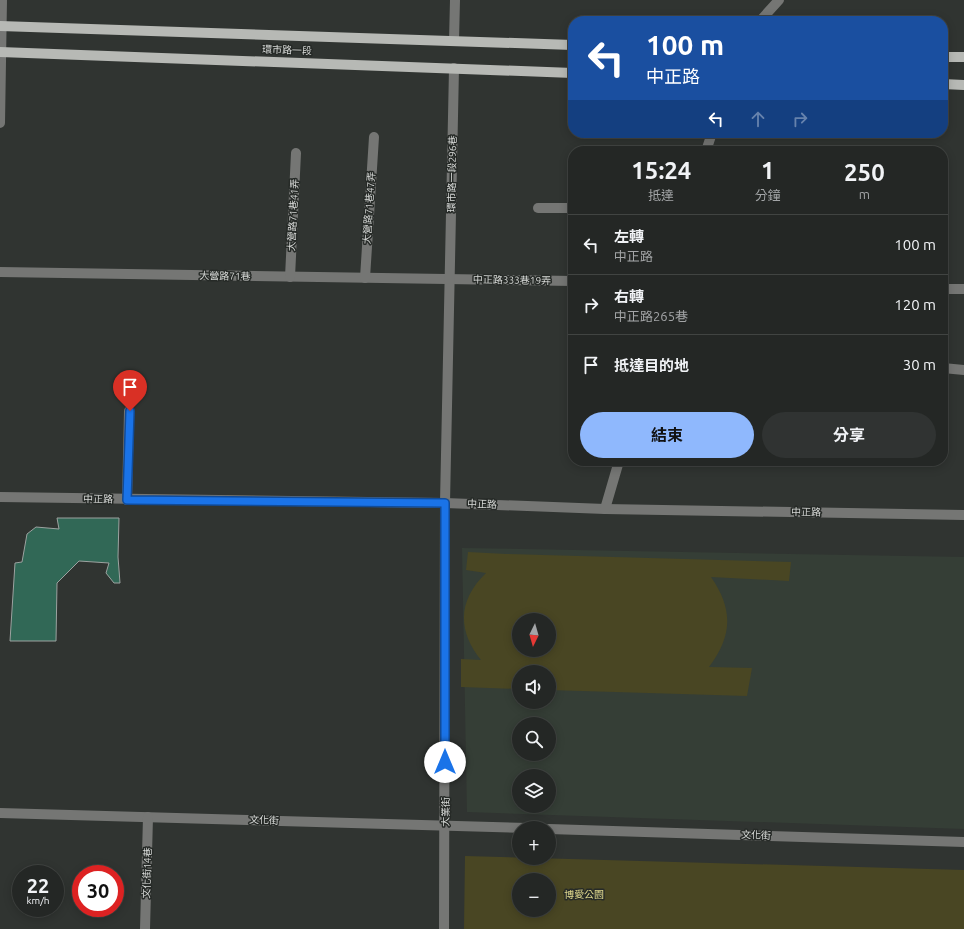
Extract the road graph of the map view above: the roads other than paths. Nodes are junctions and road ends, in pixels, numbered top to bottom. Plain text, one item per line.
1 (2, 0) edge
2 (455, 0) edge
3 (779, 0) edge
4 (765, 16) edge
5 (1, 26) edge
6 (454, 41) junction
7 (568, 45) edge
8 (1, 52) edge
9 (948, 57) edge
10 (964, 57) edge
11 (454, 68) junction
12 (568, 73) edge
13 (948, 84) edge
14 (964, 85) edge
15 (0, 123) edge
16 (374, 138) dead end
17 (296, 153) dead end
18 (538, 208) dead end
19 (568, 208) edge
20 (0, 272) edge
21 (290, 276) junction
22 (365, 278) junction
23 (451, 279) junction
24 (568, 281) edge
25 (948, 289) edge
26 (964, 290) edge
27 (948, 368) edge
28 (964, 370) edge
29 (130, 411) dead end
30 (618, 466) edge
31 (0, 497) edge
32 (127, 500) junction
33 (445, 503) junction
34 (605, 510) junction
35 (964, 514) edge
36 (0, 813) edge
37 (148, 817) junction
38 (445, 825) junction
39 (512, 827) edge
40 (556, 829) edge
41 (964, 842) edge
42 (145, 929) edge
43 (444, 929) edge

1 - 5 street
2 - 6 street
3 - 4 street
5 - 6 main road, 環市路一段
5 - 8 street
6 - 7 main road, 環市路一段
8 - 11 main road, 環市路一段
8 - 15 street
9 - 10 main road
11 - 12 main road, 環市路一段
11 - 23 street, 環市路一段296巷
13 - 14 main road
16 - 22 street, 大營路71巷47弄
17 - 21 street, 大營路71巷41弄
18 - 19 street
20 - 21 street, 大營路71巷
21 - 22 street, 大營路71巷
22 - 23 street, 大營路71巷
23 - 24 street, 中正路333巷19弄
23 - 33 street, 環市路一段296巷
25 - 26 street
27 - 28 street
29 - 32 street
30 - 34 street
31 - 32 street, 中正路
32 - 33 street, 中正路
33 - 34 street, 中正路
33 - 38 street, 大業街
34 - 35 street, 中正路
36 - 37 street, 文化街
37 - 38 street, 文化街
37 - 42 street, 文化街14巷
38 - 39 street, 文化街
38 - 43 street, 大業街
40 - 41 street, 文化街

